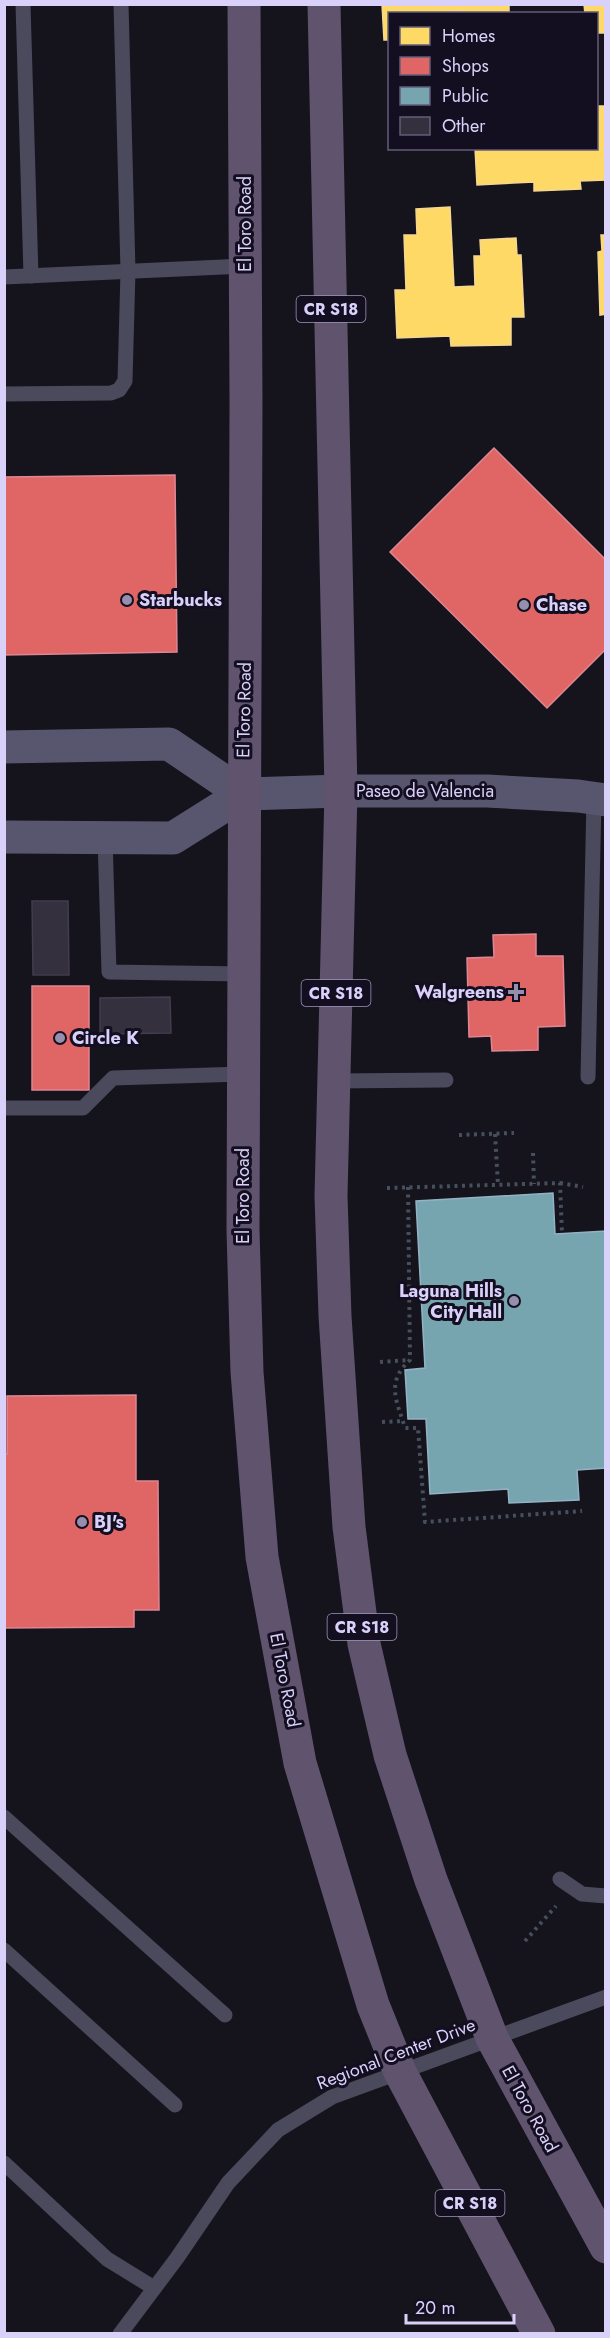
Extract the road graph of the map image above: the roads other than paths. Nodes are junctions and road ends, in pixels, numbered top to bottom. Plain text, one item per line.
1 (22, 4) edge
2 (121, 4) edge
3 (244, 4) edge
4 (324, 4) edge
5 (245, 266) junction
6 (128, 271) junction
7 (32, 276) junction
8 (4, 277) edge
9 (4, 394) edge
10 (4, 747) edge
11 (340, 791) junction
12 (243, 794) junction
13 (600, 799) edge
14 (4, 837) edge
15 (105, 837) junction
16 (244, 974) junction
17 (243, 1074) junction
18 (588, 1077) dead end
19 (446, 1080) dead end
20 (334, 1081) junction
21 (4, 1108) edge
22 (4, 1817) edge
23 (566, 1883) road end
24 (606, 1896) edge
25 (5, 1951) edge
26 (606, 1997) edge
27 (225, 2015) dead end
28 (492, 2038) junction
29 (400, 2072) junction
30 (175, 2105) dead end
31 (4, 2163) edge
32 (606, 2247) edge
33 (154, 2288) junction
34 (120, 2334) edge
35 (539, 2334) edge

1 - 7 lane
2 - 6 lane
3 - 5 main road, El Toro Road / CR S18
4 - 11 main road, El Toro Road / CR S18
5 - 6 lane
5 - 12 main road, El Toro Road / CR S18
6 - 7 lane
6 - 9 lane
7 - 8 lane
10 - 12 main road
11 - 12 main road, Paseo de Valencia
11 - 13 main road, Paseo de Valencia
11 - 20 main road, El Toro Road / CR S18
12 - 15 main road
12 - 16 main road, El Toro Road / CR S18
13 - 18 lane
14 - 15 main road
15 - 16 lane
16 - 17 main road, El Toro Road / CR S18
17 - 21 lane
17 - 29 main road, El Toro Road / CR S18
19 - 20 lane
20 - 28 main road, El Toro Road / CR S18
22 - 27 lane
23 - 24 lane
25 - 30 lane
26 - 28 lane, Regional Center Drive
28 - 29 lane, Regional Center Drive
28 - 32 main road, El Toro Road / CR S18
29 - 33 lane, Regional Center Drive
29 - 35 main road, El Toro Road / CR S18
31 - 33 lane
33 - 34 lane, Regional Center Drive

